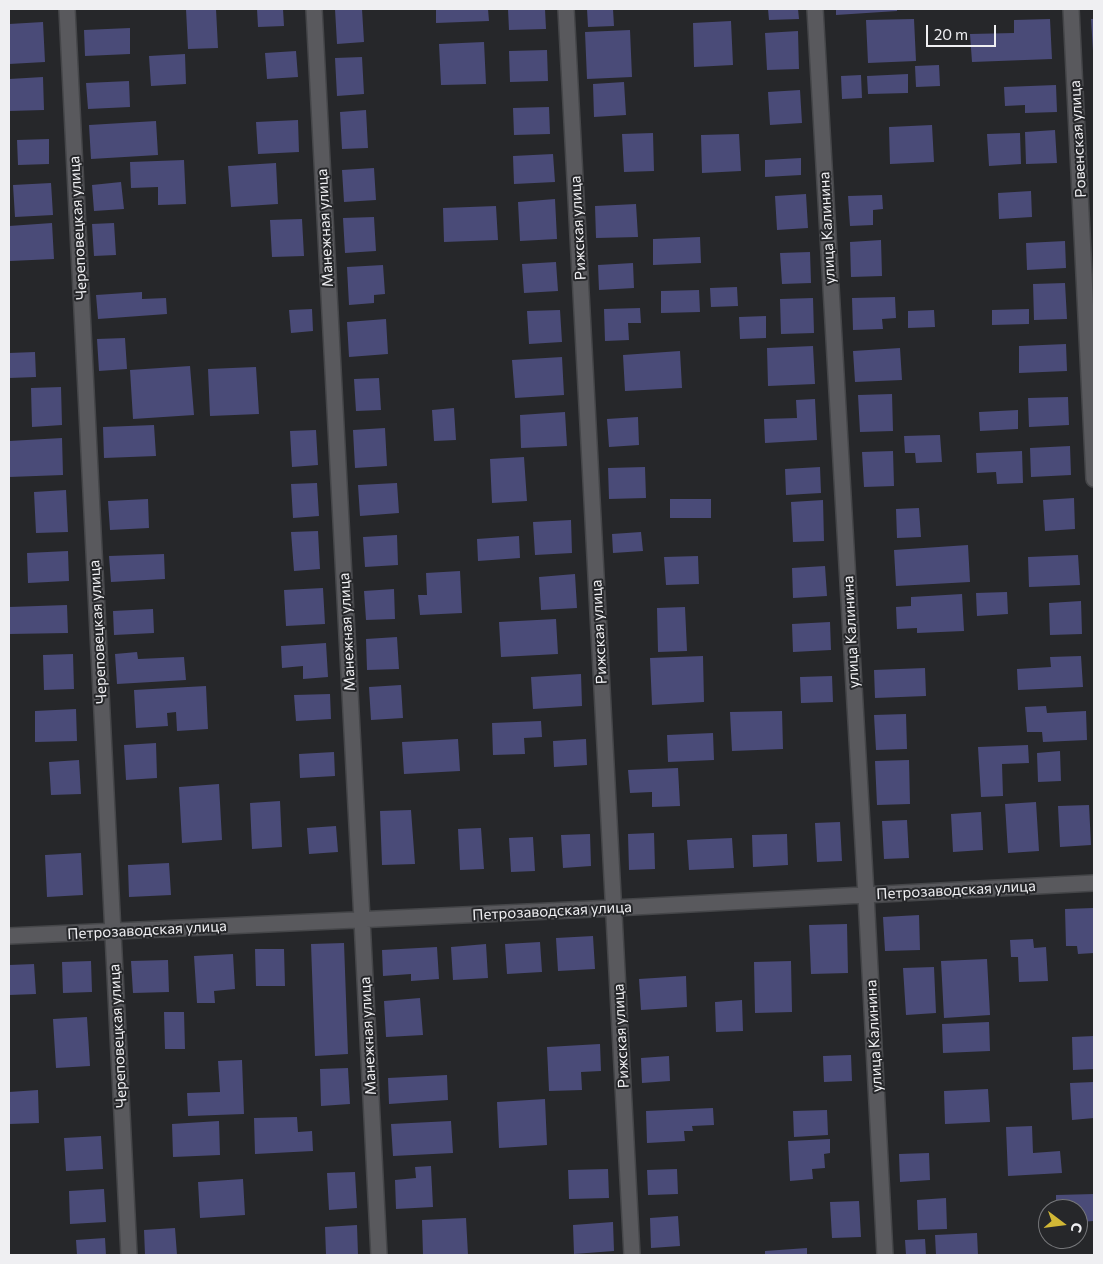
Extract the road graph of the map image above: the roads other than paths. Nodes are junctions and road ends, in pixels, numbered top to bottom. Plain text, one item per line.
1 (66, 9) edge
2 (314, 9) edge
3 (566, 9) edge
4 (815, 9) edge
5 (1071, 9) edge
6 (1094, 479) edge
7 (1094, 883) edge
8 (866, 895) junction
9 (614, 908) junction
10 (362, 920) junction
11 (113, 931) junction
12 (9, 936) edge
13 (129, 1255) edge
14 (379, 1255) edge
15 (632, 1255) edge
16 (885, 1255) edge

1 - 11 street, Череповецкая улица
2 - 10 street, Манежная улица
3 - 9 street, Рижская улица
4 - 8 street, улица Калинина
5 - 6 street, Ровенская улица
7 - 8 street, Петрозаводская улица
8 - 9 street, Петрозаводская улица
8 - 16 street, улица Калинина
9 - 10 street, Петрозаводская улица
9 - 15 street, Рижская улица
10 - 11 street, Петрозаводская улица
10 - 14 street, Манежная улица
11 - 12 street, Петрозаводская улица
11 - 13 street, Череповецкая улица

